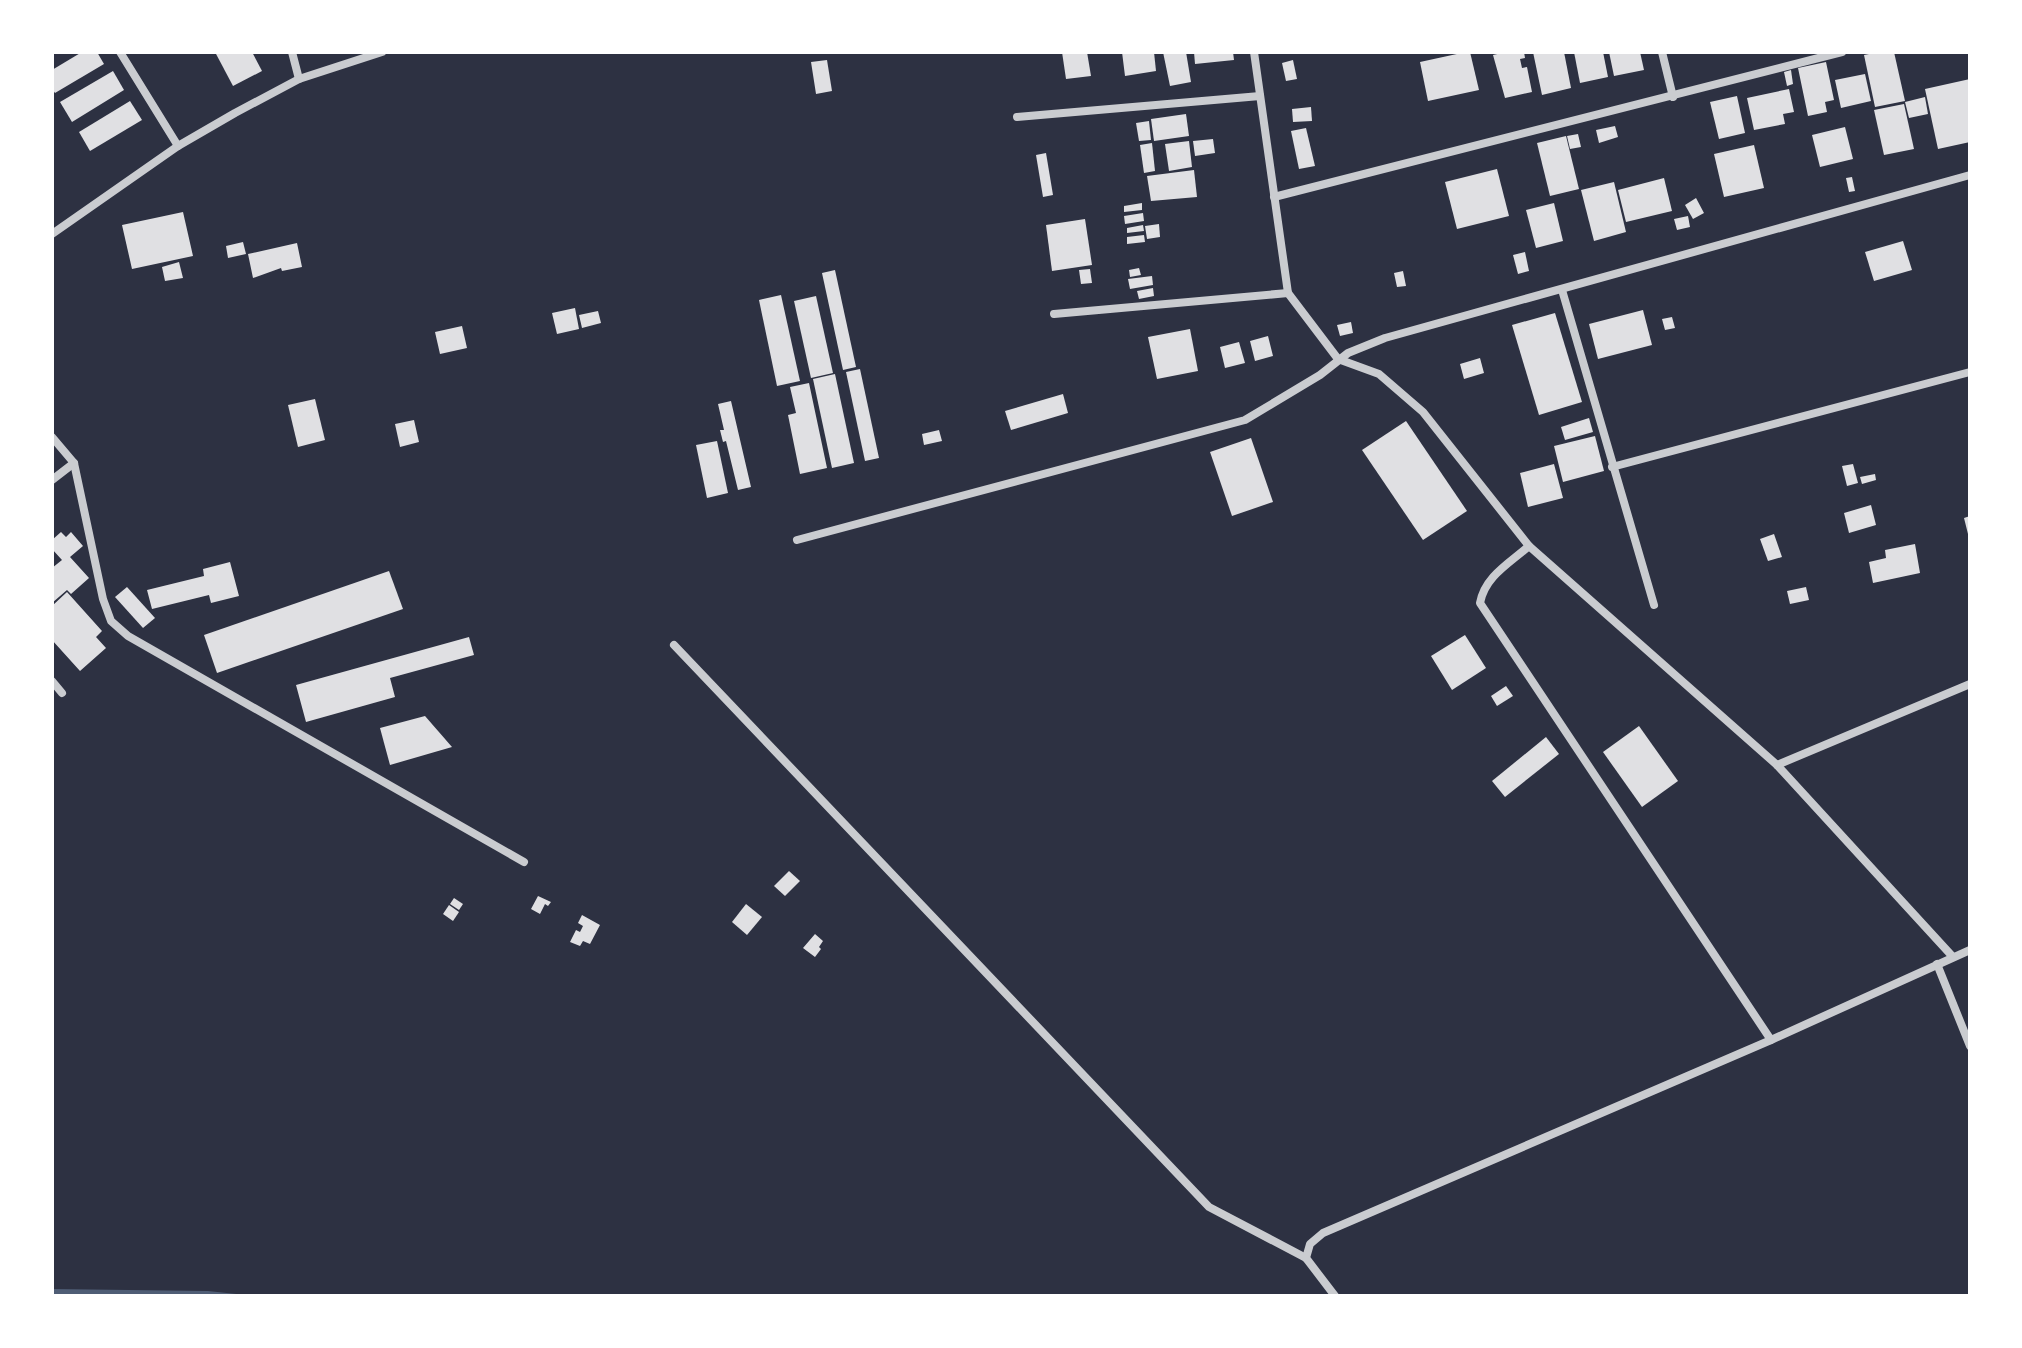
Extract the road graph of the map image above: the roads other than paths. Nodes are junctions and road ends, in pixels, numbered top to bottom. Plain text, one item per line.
1 (120, 52) edge
2 (292, 52) edge
3 (382, 52) edge
4 (1254, 52) edge
5 (1662, 52) edge
6 (1842, 52) edge
7 (299, 79) junction
8 (1260, 96) junction
9 (1673, 97) junction
10 (1017, 117) dead end
11 (178, 146) junction
12 (1970, 175) edge
13 (1274, 197) junction
14 (52, 221) edge
15 (54, 232) edge
16 (1562, 290) junction
17 (1288, 293) junction
18 (1054, 314) dead end
19 (1338, 359) junction
20 (1970, 372) edge
21 (52, 437) edge
22 (74, 463) junction
23 (1612, 467) junction
24 (52, 480) edge
25 (797, 540) dead end
26 (1529, 546) junction
27 (1654, 605) dead end
28 (674, 645) dead end
29 (52, 681) edge
30 (1970, 684) edge
31 (62, 693) dead end
32 (1777, 765) junction
33 (524, 862) dead end
34 (1970, 950) edge
35 (1953, 957) junction
36 (1937, 964) junction
37 (1771, 1040) junction
38 (1970, 1046) edge
39 (1306, 1258) junction
40 (1335, 1296) edge

1 - 11 street
2 - 7 street
3 - 7 street
4 - 8 street
5 - 9 street
6 - 9 street
7 - 11 street
8 - 10 street
8 - 13 street
9 - 13 street
11 - 15 street
12 - 16 street
13 - 17 street
14 - 15 street
16 - 19 street
16 - 23 street
17 - 18 street
17 - 19 street
19 - 25 street
19 - 26 street
20 - 23 street
21 - 22 street
22 - 24 street
22 - 33 street
23 - 27 street
26 - 32 street
26 - 37 street
28 - 39 street
29 - 31 street
30 - 32 street
32 - 35 street
34 - 35 street
35 - 36 street
36 - 37 street
36 - 38 street
37 - 39 street
39 - 40 street

